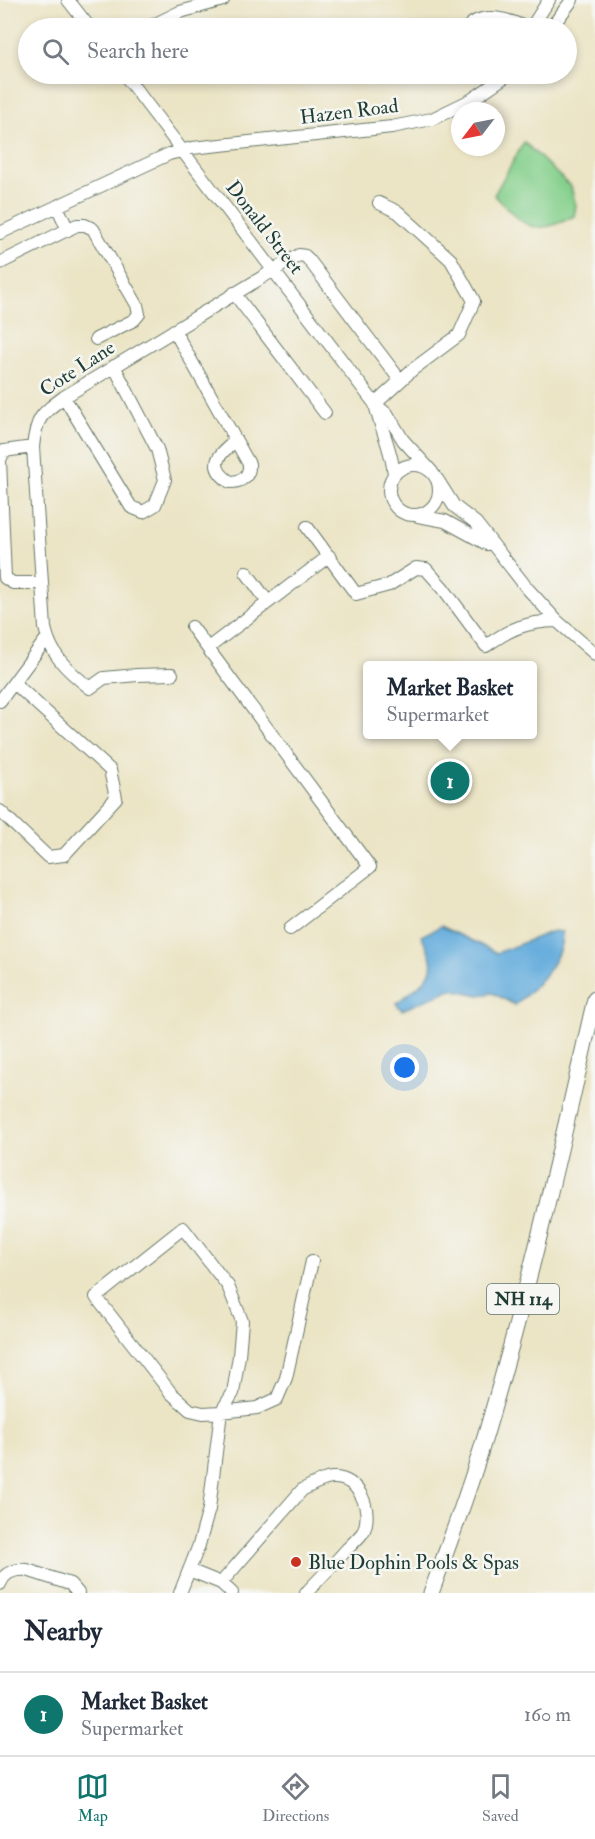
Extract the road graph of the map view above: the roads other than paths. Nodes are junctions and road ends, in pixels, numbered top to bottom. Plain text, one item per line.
1 (68, 0) edge
2 (223, 0) edge
3 (549, 0) edge
4 (572, 0) edge
5 (82, 18) edge
6 (168, 18) edge
7 (537, 18) edge
8 (558, 18) edge
9 (132, 84) edge
10 (494, 84) edge
11 (182, 151) junction
12 (379, 203) dead end
13 (57, 206) junction
14 (68, 230) junction
15 (0, 233) edge
16 (0, 263) edge
17 (274, 270) junction
18 (234, 293) junction
19 (174, 330) junction
20 (96, 339) dead end
21 (114, 366) junction
22 (400, 380) junction
23 (64, 397) junction
24 (375, 404) junction
25 (325, 413) dead end
26 (236, 441) dead end
27 (33, 447) junction
28 (394, 475) junction
29 (435, 476) junction
30 (414, 516) junction
31 (308, 528) dead end
32 (495, 550) junction
33 (328, 556) junction
34 (246, 572) dead end
35 (42, 583) junction
36 (268, 602) junction
37 (557, 621) junction
38 (192, 627) dead end
39 (47, 638) junction
40 (208, 648) junction
41 (595, 654) edge
42 (172, 674) dead end
43 (14, 683) junction
44 (0, 701) edge
45 (0, 811) edge
46 (290, 929) dead end
47 (595, 999) edge
48 (312, 1261) dead end
49 (221, 1412) junction
50 (189, 1570) junction
51 (221, 1582) junction
52 (0, 1584) edge
53 (78, 1593) edge
54 (180, 1593) edge
55 (232, 1593) edge
56 (306, 1593) edge
57 (430, 1593) edge

1 - 5 street
2 - 6 street
3 - 7 street
4 - 8 street
9 - 11 street, Donald Street
10 - 11 street, Hazen Road
11 - 13 street, Hazen Road
11 - 17 street, Donald Street
12 - 22 street
13 - 14 street
13 - 15 street, Hazen Road
14 - 16 street
14 - 20 street
17 - 18 street, Cote Lane
17 - 22 street, Cote Lane
17 - 24 street, Donald Street
18 - 19 street, Cote Lane
18 - 25 street
19 - 21 street, Cote Lane
19 - 26 street
21 - 23 street, Cote Lane
21 - 23 street
22 - 24 street
23 - 27 street, Cote Lane
24 - 28 street, Donald Street
24 - 29 street, Donald Street
27 - 35 street, Cote Lane
27 - 35 street
28 - 29 street
28 - 30 street, Donald Street
29 - 30 street
29 - 32 street, Donald Street
30 - 32 street, Donald Street
31 - 33 street
32 - 37 street, Donald Street
33 - 36 street
33 - 37 street
34 - 36 street
35 - 39 street, Cote Lane
36 - 40 street
37 - 41 street, Donald Street
38 - 40 street
39 - 42 street, Cote Lane
39 - 43 street
40 - 46 street
43 - 44 street
43 - 45 street
47 - 57 main road, NH 114
48 - 49 street
49 - 49 street
49 - 50 street
50 - 51 street
50 - 54 street
51 - 55 street
51 - 56 street
52 - 53 street

